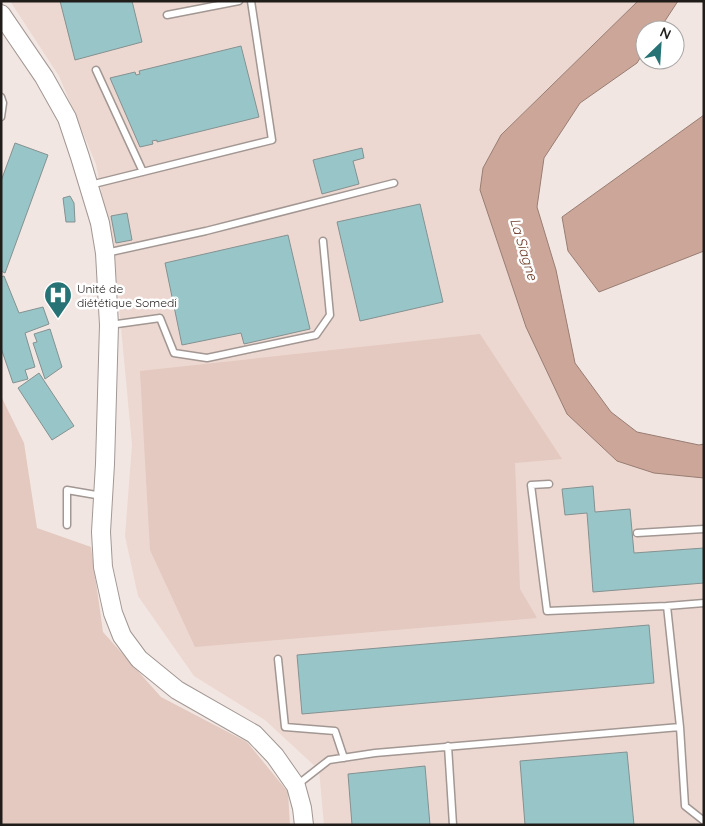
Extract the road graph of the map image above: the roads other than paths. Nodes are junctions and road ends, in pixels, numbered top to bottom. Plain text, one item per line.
1 (239, 1) edge
2 (250, 1) edge
3 (1, 14) edge
4 (167, 15) dead end
5 (96, 70) dead end
6 (1, 96) edge
7 (1, 118) edge
8 (143, 172) junction
9 (394, 183) dead end
10 (89, 186) junction
11 (323, 241) dead end
12 (105, 253) junction
13 (108, 325) junction
14 (548, 484) dead end
15 (103, 497) junction
16 (67, 525) dead end
17 (704, 529) edge
18 (638, 533) dead end
19 (704, 603) edge
20 (668, 606) junction
21 (278, 659) dead end
22 (680, 726) junction
23 (448, 746) junction
24 (344, 758) junction
25 (296, 786) junction
26 (704, 821) edge
27 (304, 825) edge
28 (453, 825) edge

1 - 4 lane
2 - 8 lane
3 - 10 main road
5 - 8 lane
6 - 7 lane
8 - 10 lane
9 - 12 lane
10 - 12 main road
11 - 13 lane
12 - 13 main road
13 - 15 main road
14 - 20 lane
15 - 16 lane
15 - 25 main road
17 - 18 lane
19 - 20 lane
20 - 22 lane
21 - 24 lane
22 - 23 lane
22 - 26 lane
23 - 24 lane
23 - 28 lane
24 - 25 lane
25 - 27 main road

